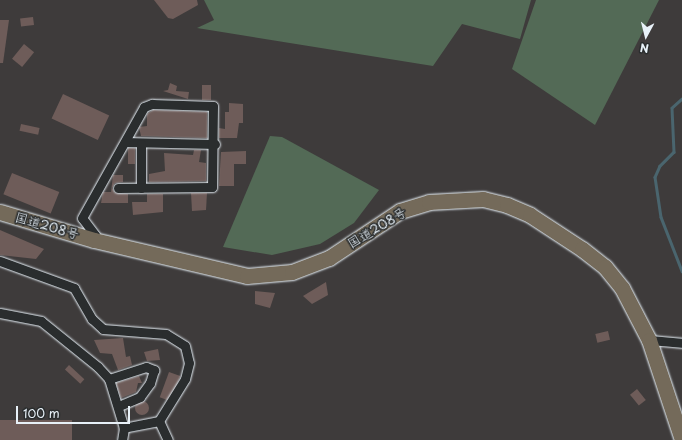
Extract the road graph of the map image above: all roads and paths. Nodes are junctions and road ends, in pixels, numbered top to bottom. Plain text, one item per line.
1 (125, 142) junction
2 (141, 144) junction
3 (215, 144) junction
4 (118, 188) dead end
5 (141, 188) junction
6 (0, 212) edge
7 (94, 240) junction
8 (0, 261) edge
9 (0, 313) edge
10 (649, 340) junction
11 (682, 343) edge
12 (109, 379) junction
13 (119, 406) junction
14 (159, 420) junction
15 (124, 428) junction
16 (122, 440) edge
17 (168, 440) edge
18 (682, 440) edge

1 - 2 street
1 - 3 street
1 - 7 street
2 - 3 street
2 - 5 street
3 - 5 street
4 - 5 street
6 - 7 highway, 国道208号
7 - 10 highway, 国道208号
8 - 14 street
9 - 12 street
10 - 11 street
10 - 18 highway, 国道208号
12 - 13 street
12 - 13 street
13 - 15 street
14 - 15 street
14 - 17 street
15 - 16 street

